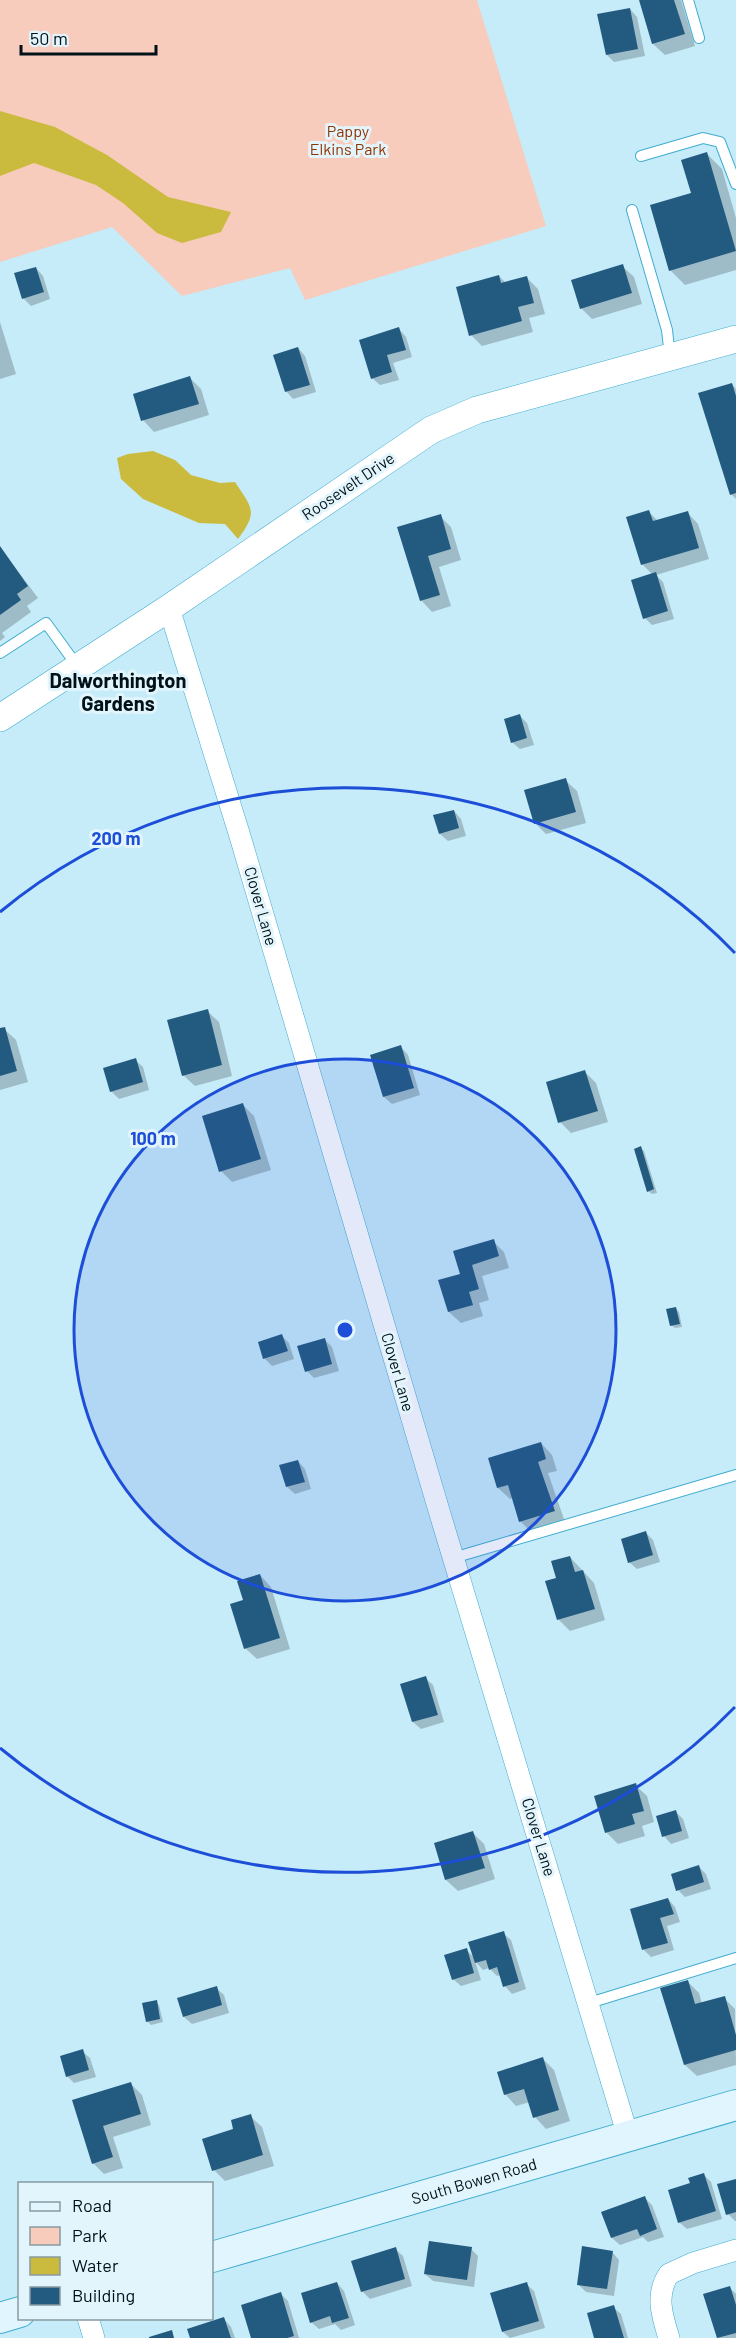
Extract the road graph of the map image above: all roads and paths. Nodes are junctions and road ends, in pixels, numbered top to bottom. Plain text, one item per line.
1 (688, 0) edge
2 (699, 38) dead end
3 (641, 156) dead end
4 (736, 184) edge
5 (632, 210) dead end
6 (736, 339) edge
7 (670, 357) junction
8 (169, 608) junction
9 (0, 653) edge
10 (78, 667) junction
11 (0, 718) edge
12 (736, 1475) edge
13 (453, 1558) junction
14 (736, 1958) edge
15 (589, 2003) junction
16 (736, 2105) edge
17 (628, 2136) junction
18 (736, 2250) edge
19 (213, 2257) edge
20 (18, 2314) edge
21 (0, 2318) edge
22 (88, 2320) edge
23 (94, 2338) edge
24 (669, 2338) edge

1 - 2 lane
3 - 4 lane
5 - 7 lane
6 - 7 street, Roosevelt Drive
7 - 8 street, Roosevelt Drive
8 - 10 street, Roosevelt Drive
8 - 13 street, Clover Lane
9 - 10 lane
10 - 11 street, Roosevelt Drive
12 - 13 lane
13 - 15 street, Clover Lane
14 - 15 lane
15 - 17 street, Clover Lane
16 - 17 main road, South Bowen Road
17 - 19 main road, South Bowen Road
18 - 24 street
20 - 21 main road
22 - 23 street

